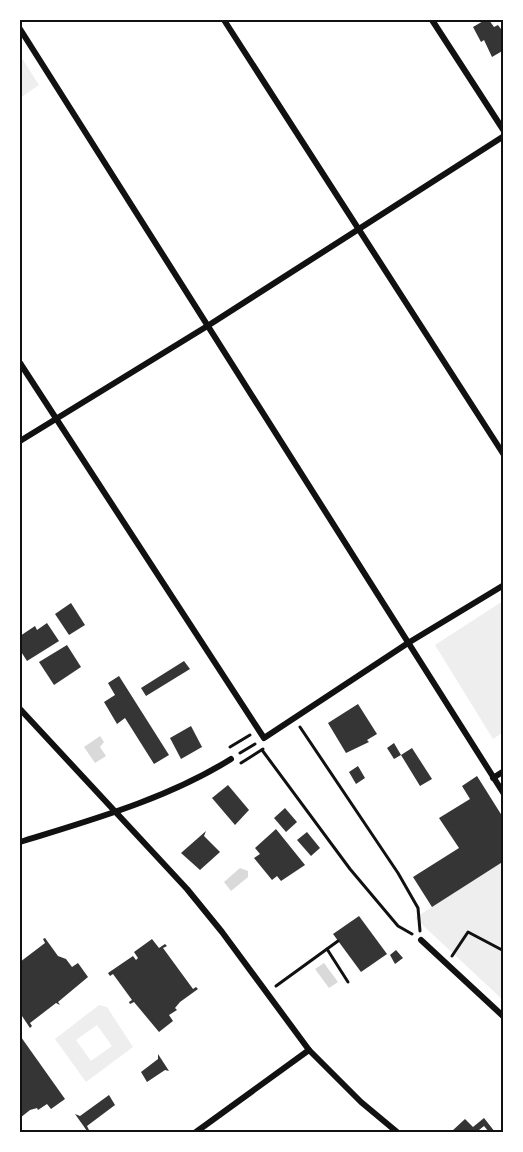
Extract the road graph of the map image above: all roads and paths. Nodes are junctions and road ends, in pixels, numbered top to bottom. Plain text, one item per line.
1 (224, 20) edge
2 (432, 20) edge
3 (20, 28) edge
4 (504, 134) edge
5 (358, 230) junction
6 (209, 325) junction
7 (20, 363) edge
8 (56, 418) junction
9 (20, 441) edge
10 (504, 455) edge
11 (504, 585) edge
12 (408, 643) junction
13 (20, 709) edge
14 (294, 718) junction
15 (252, 734) dead end
16 (254, 745) dead end
17 (225, 750) dead end
18 (231, 759) joint
19 (237, 766) dead end
20 (504, 771) edge
21 (493, 778) junction
22 (504, 794) edge
23 (116, 811) junction
24 (20, 842) edge
25 (421, 940) junction
26 (338, 941) dead end
27 (327, 949) junction
28 (504, 951) edge
29 (452, 957) dead end
30 (269, 979) dead end
31 (348, 982) dead end
32 (504, 1017) edge
33 (309, 1050) junction
34 (196, 1132) edge
35 (397, 1132) edge

1 - 5 street
2 - 4 street
3 - 6 street
4 - 5 street
5 - 6 street
5 - 10 street
6 - 8 street
6 - 12 street
7 - 8 street
8 - 9 street
8 - 14 street
11 - 12 street
12 - 14 street
12 - 21 street
13 - 23 street
14 - 25 path
15 - 17 path
16 - 18 path
18 - 23 street
19 - 25 path
20 - 21 street
21 - 22 street
23 - 24 street
23 - 33 street
25 - 32 street
26 - 27 path
27 - 30 path
27 - 31 path
28 - 29 path
33 - 34 street
33 - 35 street

